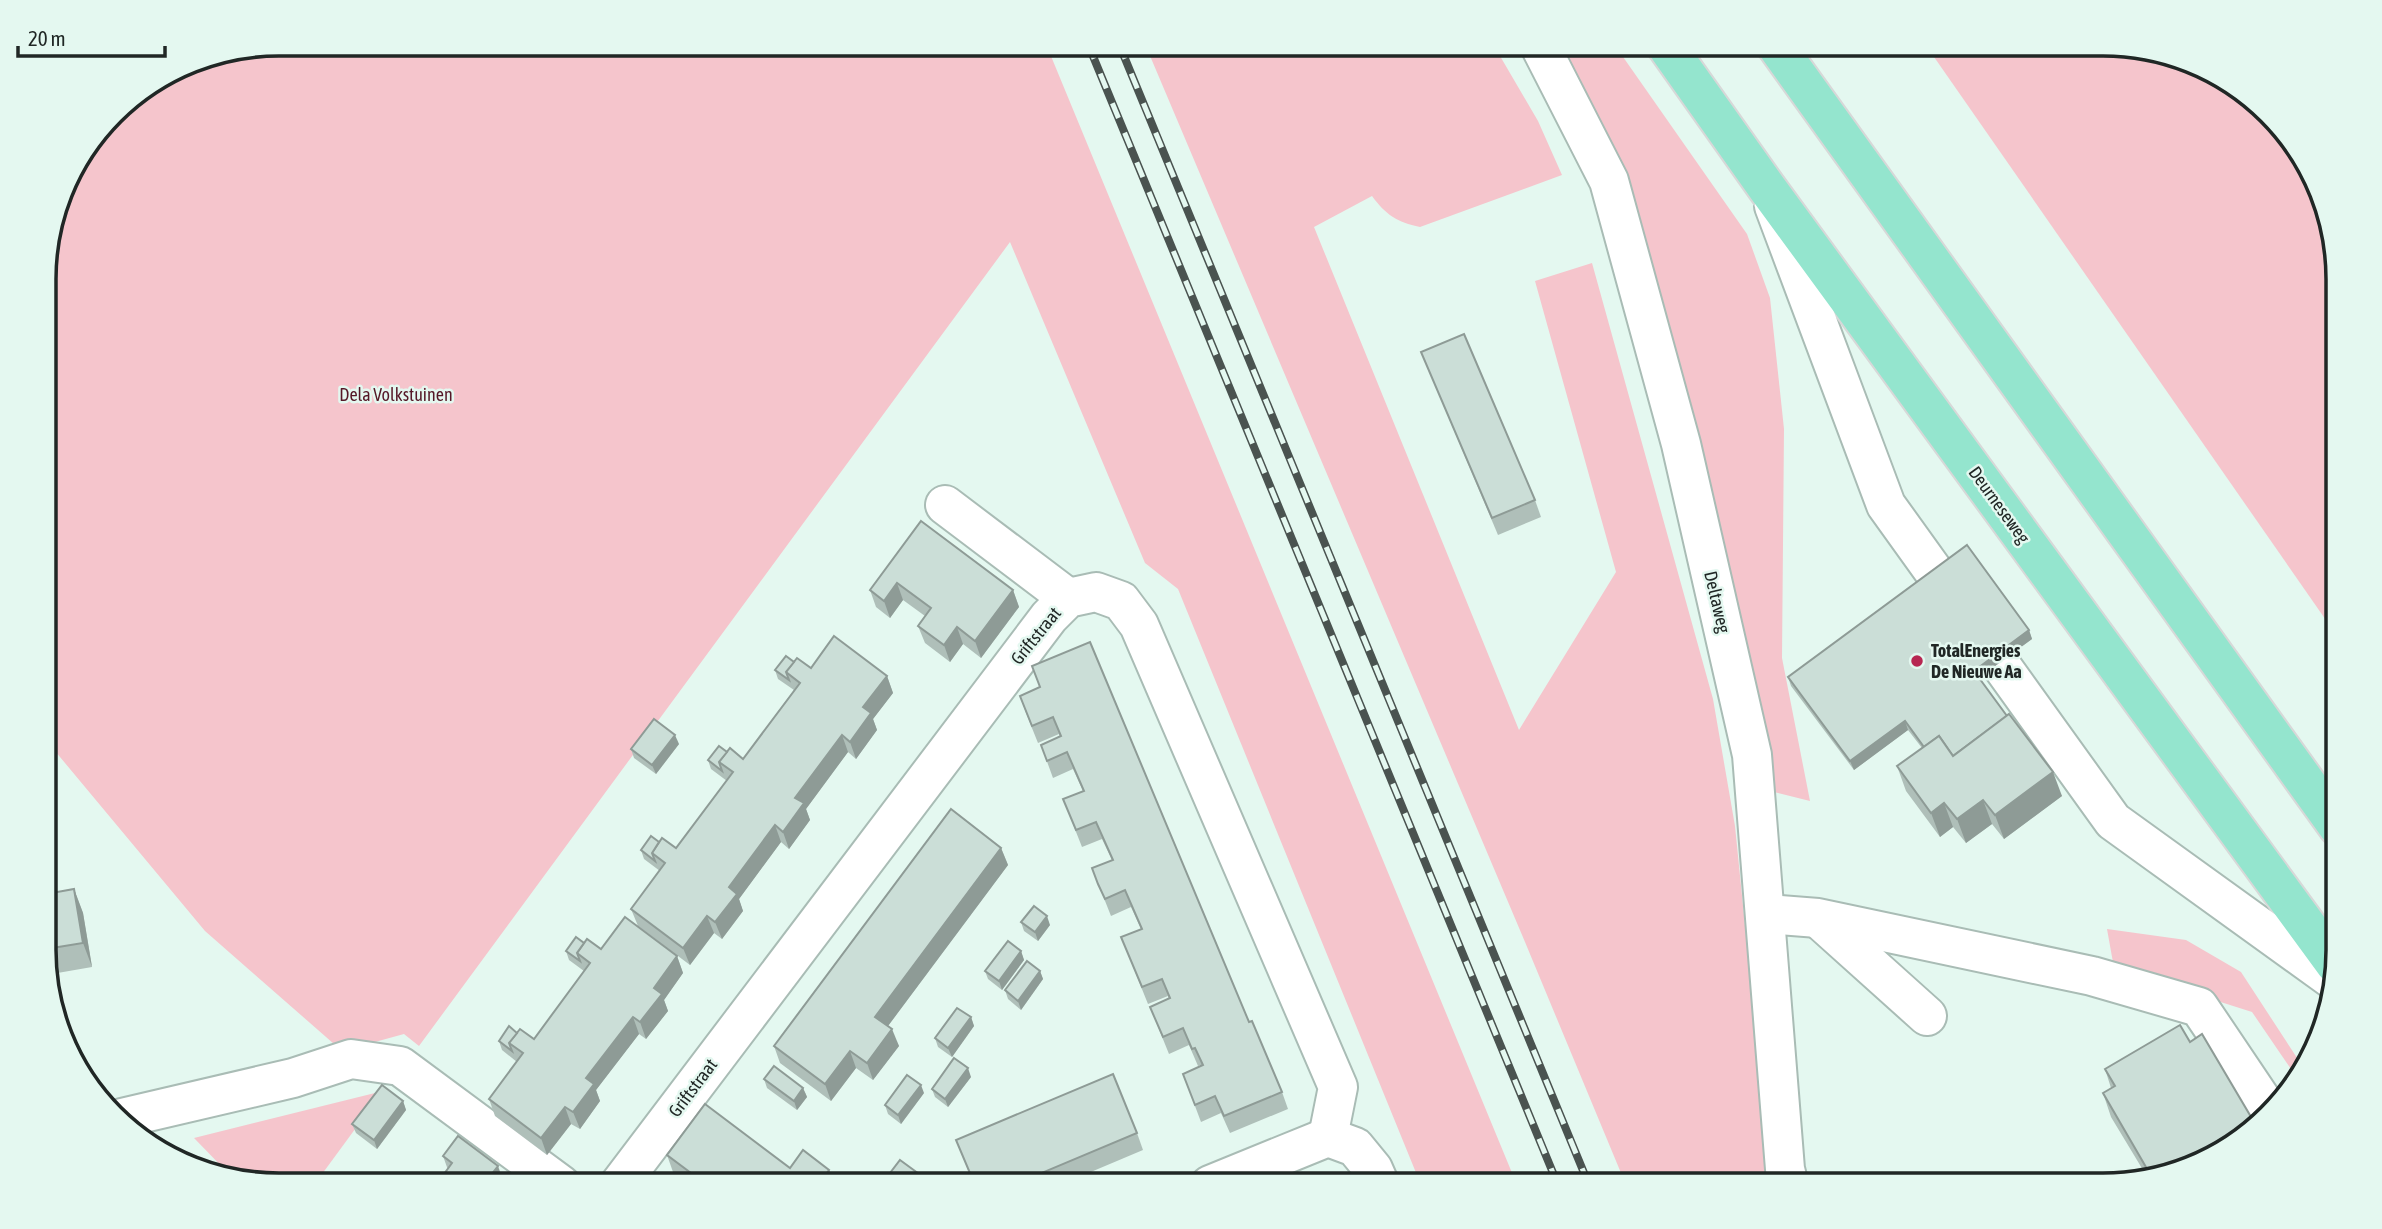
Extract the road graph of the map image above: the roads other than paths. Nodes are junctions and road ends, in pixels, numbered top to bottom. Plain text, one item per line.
1 (1545, 56) edge
2 (1674, 56) edge
3 (1784, 56) edge
4 (1767, 188) junction
5 (945, 505) dead end
6 (1068, 598) junction
7 (2326, 810) edge
8 (1766, 914) junction
9 (1818, 918) junction
10 (2326, 952) edge
11 (2324, 974) edge
12 (1927, 1016) dead end
13 (2264, 1104) edge
14 (130, 1116) edge
15 (1328, 1137) junction
16 (545, 1173) edge
17 (628, 1173) edge
18 (1240, 1173) edge
19 (1375, 1173) edge
20 (1786, 1173) edge

1 - 8 street, Deltaweg
2 - 4 main road, Deurneseweg
3 - 7 main road
4 - 10 main road, Deurneseweg
4 - 11 street
5 - 6 street
6 - 15 street, Griftstraat
6 - 17 street, Griftstraat
8 - 9 street
8 - 20 street, Deltaweg
9 - 12 street
9 - 13 street
14 - 16 street
15 - 18 street
15 - 19 street

